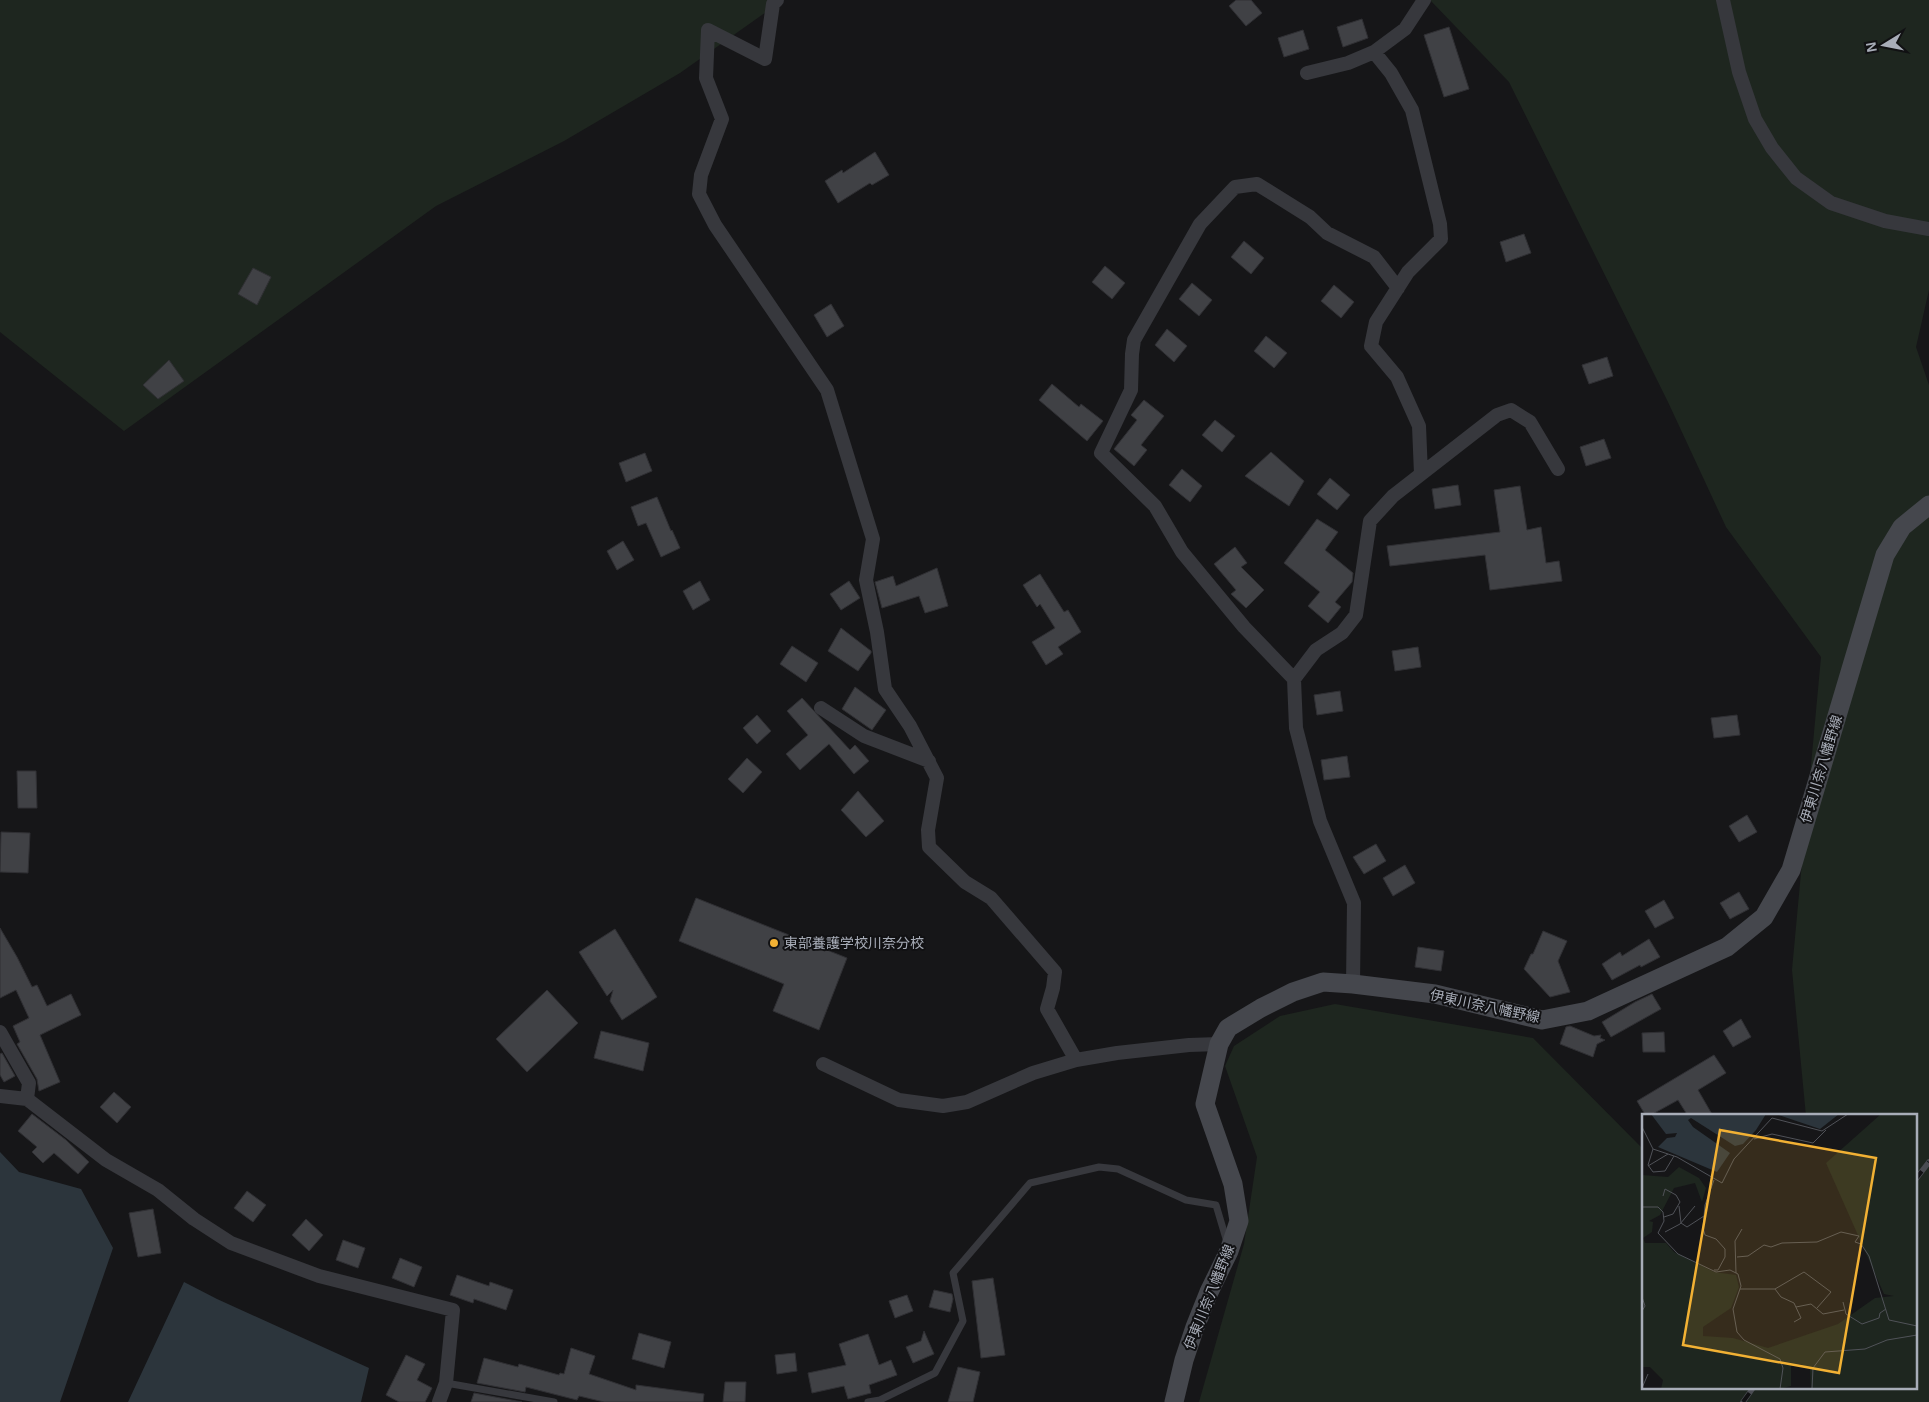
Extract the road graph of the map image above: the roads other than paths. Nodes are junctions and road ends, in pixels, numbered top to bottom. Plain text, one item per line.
1 (777, 0) edge
2 (1424, 0) edge
3 (1723, 0) edge
4 (1374, 52) junction
5 (1307, 73) dead end
6 (1929, 229) edge
7 (1398, 288) junction
8 (1558, 469) dead end
9 (1420, 474) junction
10 (1929, 505) edge
11 (1294, 679) junction
12 (821, 708) dead end
13 (929, 761) junction
14 (1353, 984) junction
15 (0, 1032) edge
16 (1219, 1044) junction
17 (1076, 1060) junction
18 (823, 1064) dead end
19 (0, 1096) edge
20 (27, 1099) junction
21 (1229, 1251) junction
22 (446, 1383) junction
23 (439, 1402) edge
24 (554, 1402) edge
25 (868, 1402) edge
26 (1174, 1402) edge

1 - 13 street
2 - 4 street
3 - 6 street
4 - 5 street
4 - 7 street
7 - 9 street
7 - 11 street
8 - 9 street
9 - 11 street
10 - 14 main road, 伊東川奈八幡野線
11 - 14 street
12 - 13 street
13 - 17 street
14 - 16 main road, 伊東川奈八幡野線
15 - 20 street
16 - 17 street
16 - 21 main road, 伊東川奈八幡野線
17 - 18 street
19 - 20 street
20 - 22 street
21 - 25 lane
21 - 26 main road, 伊東川奈八幡野線
22 - 23 street
22 - 24 lane

